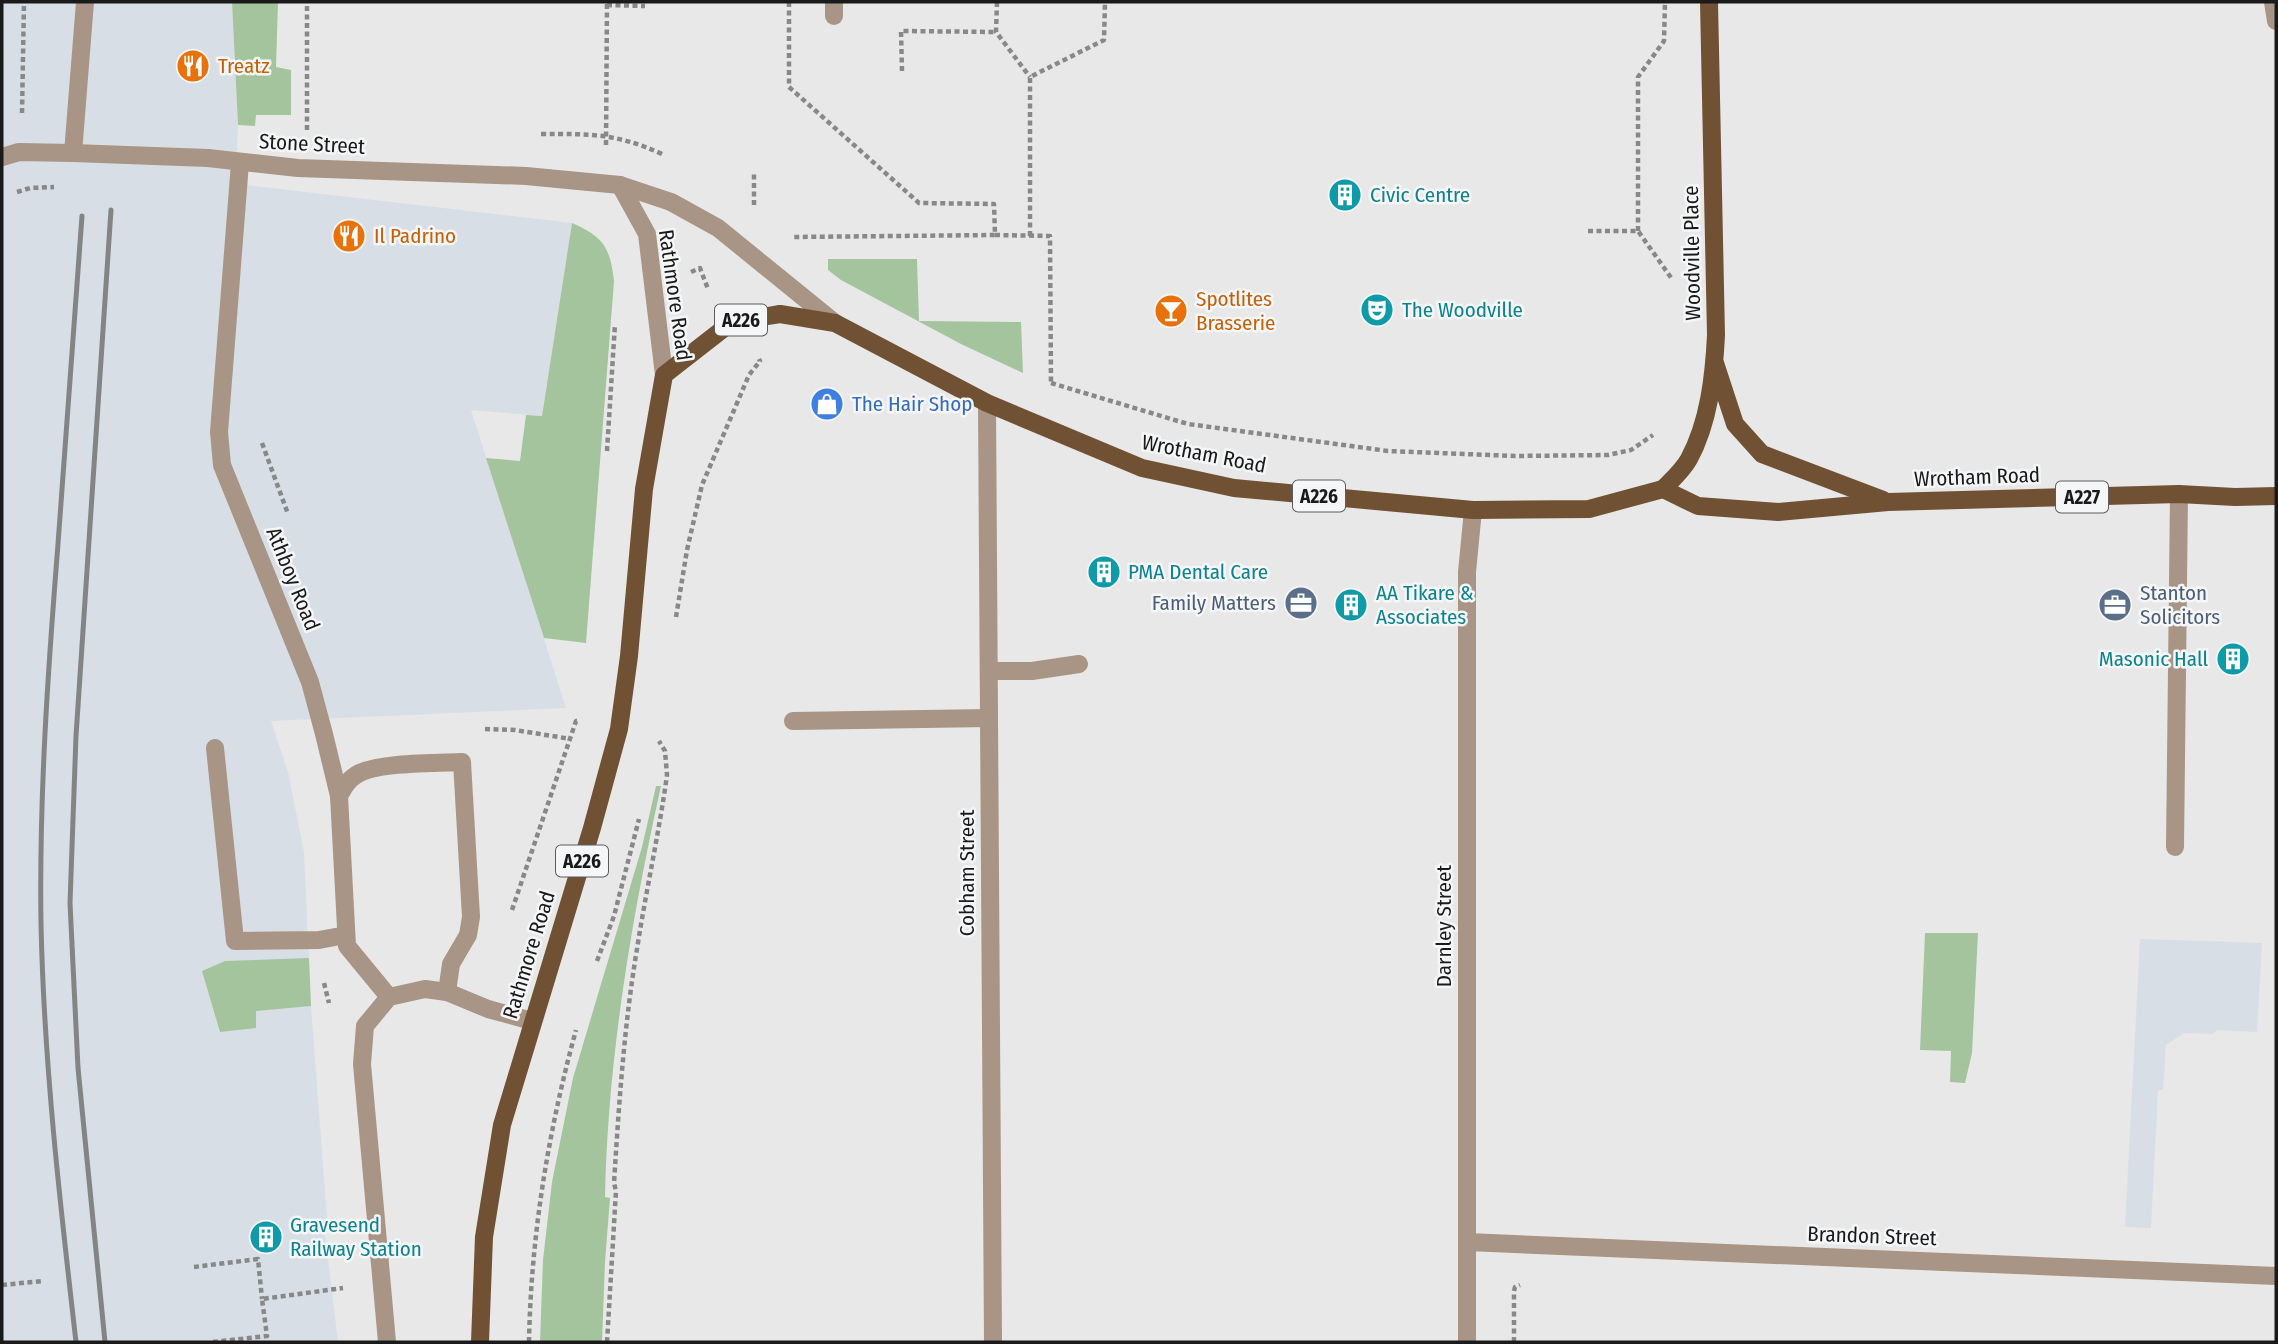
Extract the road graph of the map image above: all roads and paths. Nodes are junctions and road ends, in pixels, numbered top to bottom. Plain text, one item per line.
1 (24, 2) edge
2 (85, 2) edge
3 (307, 2) edge
4 (789, 2) edge
5 (997, 2) edge
6 (1105, 2) edge
7 (1665, 2) edge
8 (1709, 2) edge
9 (2273, 2) edge
10 (607, 3) edge
11 (645, 6) dead end
12 (2276, 21) edge
13 (996, 32) junction
14 (902, 71) dead end
15 (1030, 77) junction
16 (21, 123) dead end
17 (307, 133) dead end
18 (73, 153) junction
19 (607, 155) dead end
20 (2, 157) edge
21 (240, 163) junction
22 (754, 171) dead end
23 (754, 184) dead end
24 (620, 185) junction
25 (1588, 232) dead end
26 (1638, 232) junction
27 (995, 235) junction
28 (1030, 236) junction
29 (793, 246) dead end
30 (1673, 289) dead end
31 (615, 312) dead end
32 (835, 323) junction
33 (773, 358) dead end
34 (760, 361) dead end
35 (1715, 363) junction
36 (664, 375) junction
37 (1041, 380) dead end
38 (1051, 383) junction
39 (987, 403) junction
40 (1660, 426) dead end
41 (260, 439) dead end
42 (606, 465) dead end
43 (1663, 489) junction
44 (2179, 494) junction
45 (2276, 496) edge
46 (1888, 502) junction
47 (1473, 510) junction
48 (289, 515) dead end
49 (1079, 664) dead end
50 (989, 671) junction
51 (989, 718) junction
52 (793, 721) dead end
53 (481, 729) dead end
54 (619, 729) junction
55 (570, 739) junction
56 (215, 748) dead end
57 (667, 775) dead end
58 (339, 796) junction
59 (2175, 847) dead end
60 (508, 922) dead end
61 (346, 934) junction
62 (447, 992) junction
63 (388, 997) junction
64 (532, 1021) junction
65 (1466, 1242) junction
66 (194, 1268) dead end
67 (2276, 1276) edge
68 (43, 1281) dead end
69 (2, 1285) edge
70 (344, 1288) dead end
71 (262, 1299) junction
72 (213, 1342) edge
73 (387, 1342) edge
74 (480, 1342) edge
75 (607, 1342) edge
76 (993, 1342) edge
77 (1467, 1342) edge

1 - 16 path
2 - 18 street
3 - 17 path
4 - 27 path
5 - 13 path
6 - 15 path
7 - 26 path
8 - 35 main road, Woodville Place
9 - 12 street
10 - 11 path
10 - 19 path
13 - 14 path
13 - 15 path
15 - 28 path
18 - 20 street, Stone Street
18 - 21 street, Stone Street, bridge
21 - 24 street, Stone Street
21 - 58 street, Athboy Road
22 - 23 path
24 - 32 street, Wrotham Road
24 - 36 street, Rathmore Road
25 - 26 path
26 - 30 path
27 - 28 path
27 - 29 path
28 - 38 path
31 - 42 path
32 - 36 main road, Rathmore Road / A226
32 - 39 main road, Wrotham Road / A226
33 - 34 path
35 - 43 main road, Woodville Place
35 - 46 main road, Wrotham Road / A227
36 - 54 main road, Rathmore Road / A226
37 - 38 path
38 - 40 path
39 - 47 main road, Wrotham Road / A226
39 - 50 street, Cobham Street
41 - 48 path
43 - 46 main road, Wrotham Road / A227
43 - 47 main road, Wrotham Road / A226
44 - 45 main road, Wrotham Road / A227
44 - 46 main road, Wrotham Road / A227
44 - 59 street
47 - 65 street, Darnley Street
49 - 50 street
50 - 51 street, Cobham Street
51 - 52 street
51 - 76 street, Cobham Street
53 - 55 path
54 - 55 path
54 - 64 main road, Rathmore Road / A226
55 - 60 path
56 - 61 street
57 - 75 path
58 - 61 street, Athboy Road
58 - 62 street
61 - 63 street, Athboy Road
62 - 63 street
62 - 64 street
63 - 73 street
64 - 74 main road, Rathmore Road / A226
65 - 67 street, Brandon Street
65 - 77 street, Darnley Street
66 - 71 path
68 - 69 path
70 - 71 path
71 - 72 path

